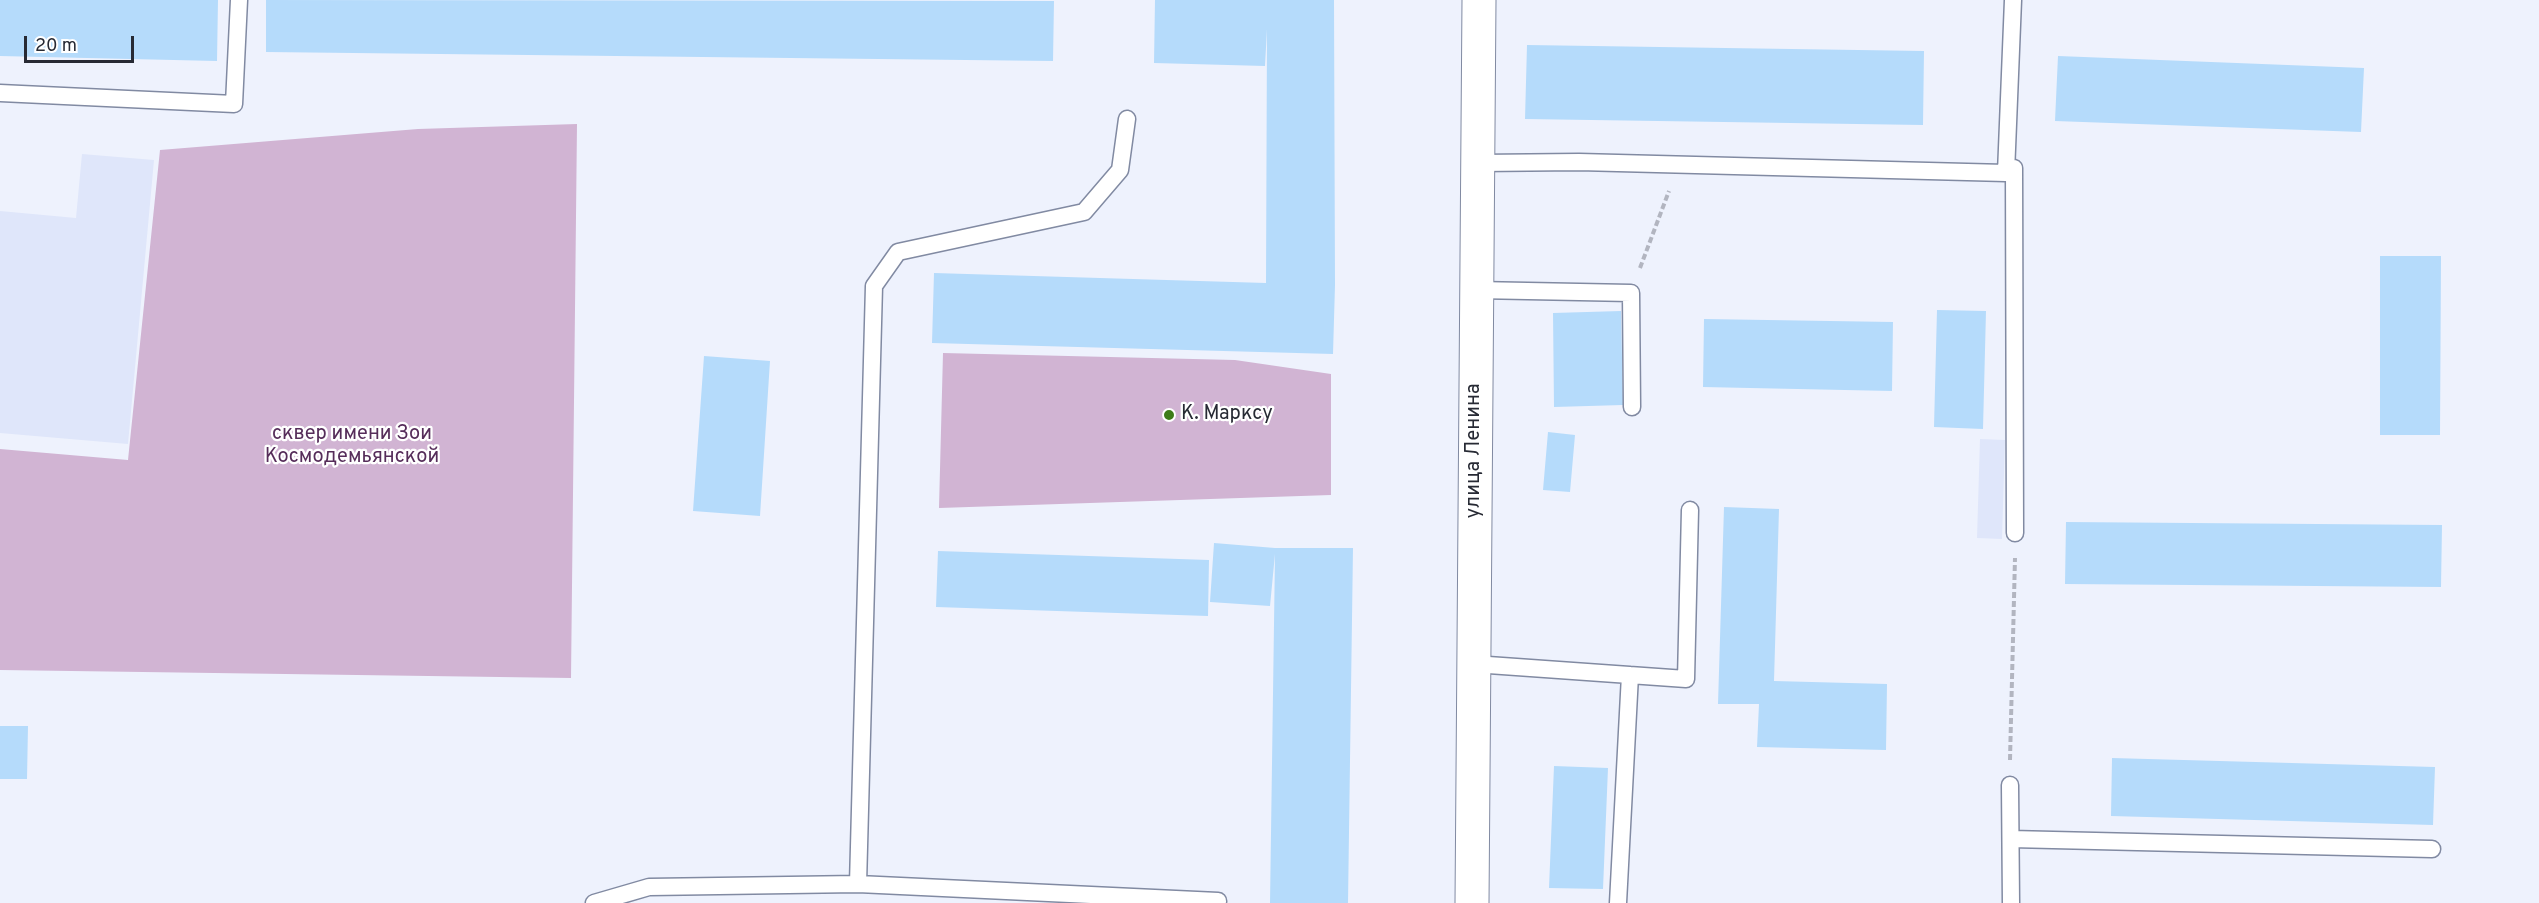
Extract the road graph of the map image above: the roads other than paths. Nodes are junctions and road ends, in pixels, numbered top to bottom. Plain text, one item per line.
1 (239, 0) edge
2 (1479, 0) edge
3 (2013, 0) edge
4 (0, 93) edge
5 (1127, 119) dead end
6 (1479, 163) junction
7 (2006, 173) junction
8 (1476, 290) junction
9 (1632, 407) dead end
10 (1690, 510) dead end
11 (2015, 533) road end
12 (1473, 664) junction
13 (1630, 675) junction
14 (2010, 785) road end
15 (2011, 838) junction
16 (2432, 849) dead end
17 (858, 884) junction
18 (1218, 901) dead end
19 (594, 903) edge
20 (1472, 903) edge
21 (1618, 903) edge
22 (2011, 903) edge

1 - 4 lane
2 - 6 main road, улица Ленина
3 - 7 lane
5 - 17 lane
6 - 7 lane
6 - 8 main road, улица Ленина
7 - 11 lane
8 - 9 lane
8 - 12 main road, улица Ленина
10 - 13 lane
12 - 13 lane
12 - 20 main road, улица Ленина
13 - 21 lane
14 - 15 lane
15 - 16 lane
15 - 22 lane
17 - 18 lane
17 - 19 lane

